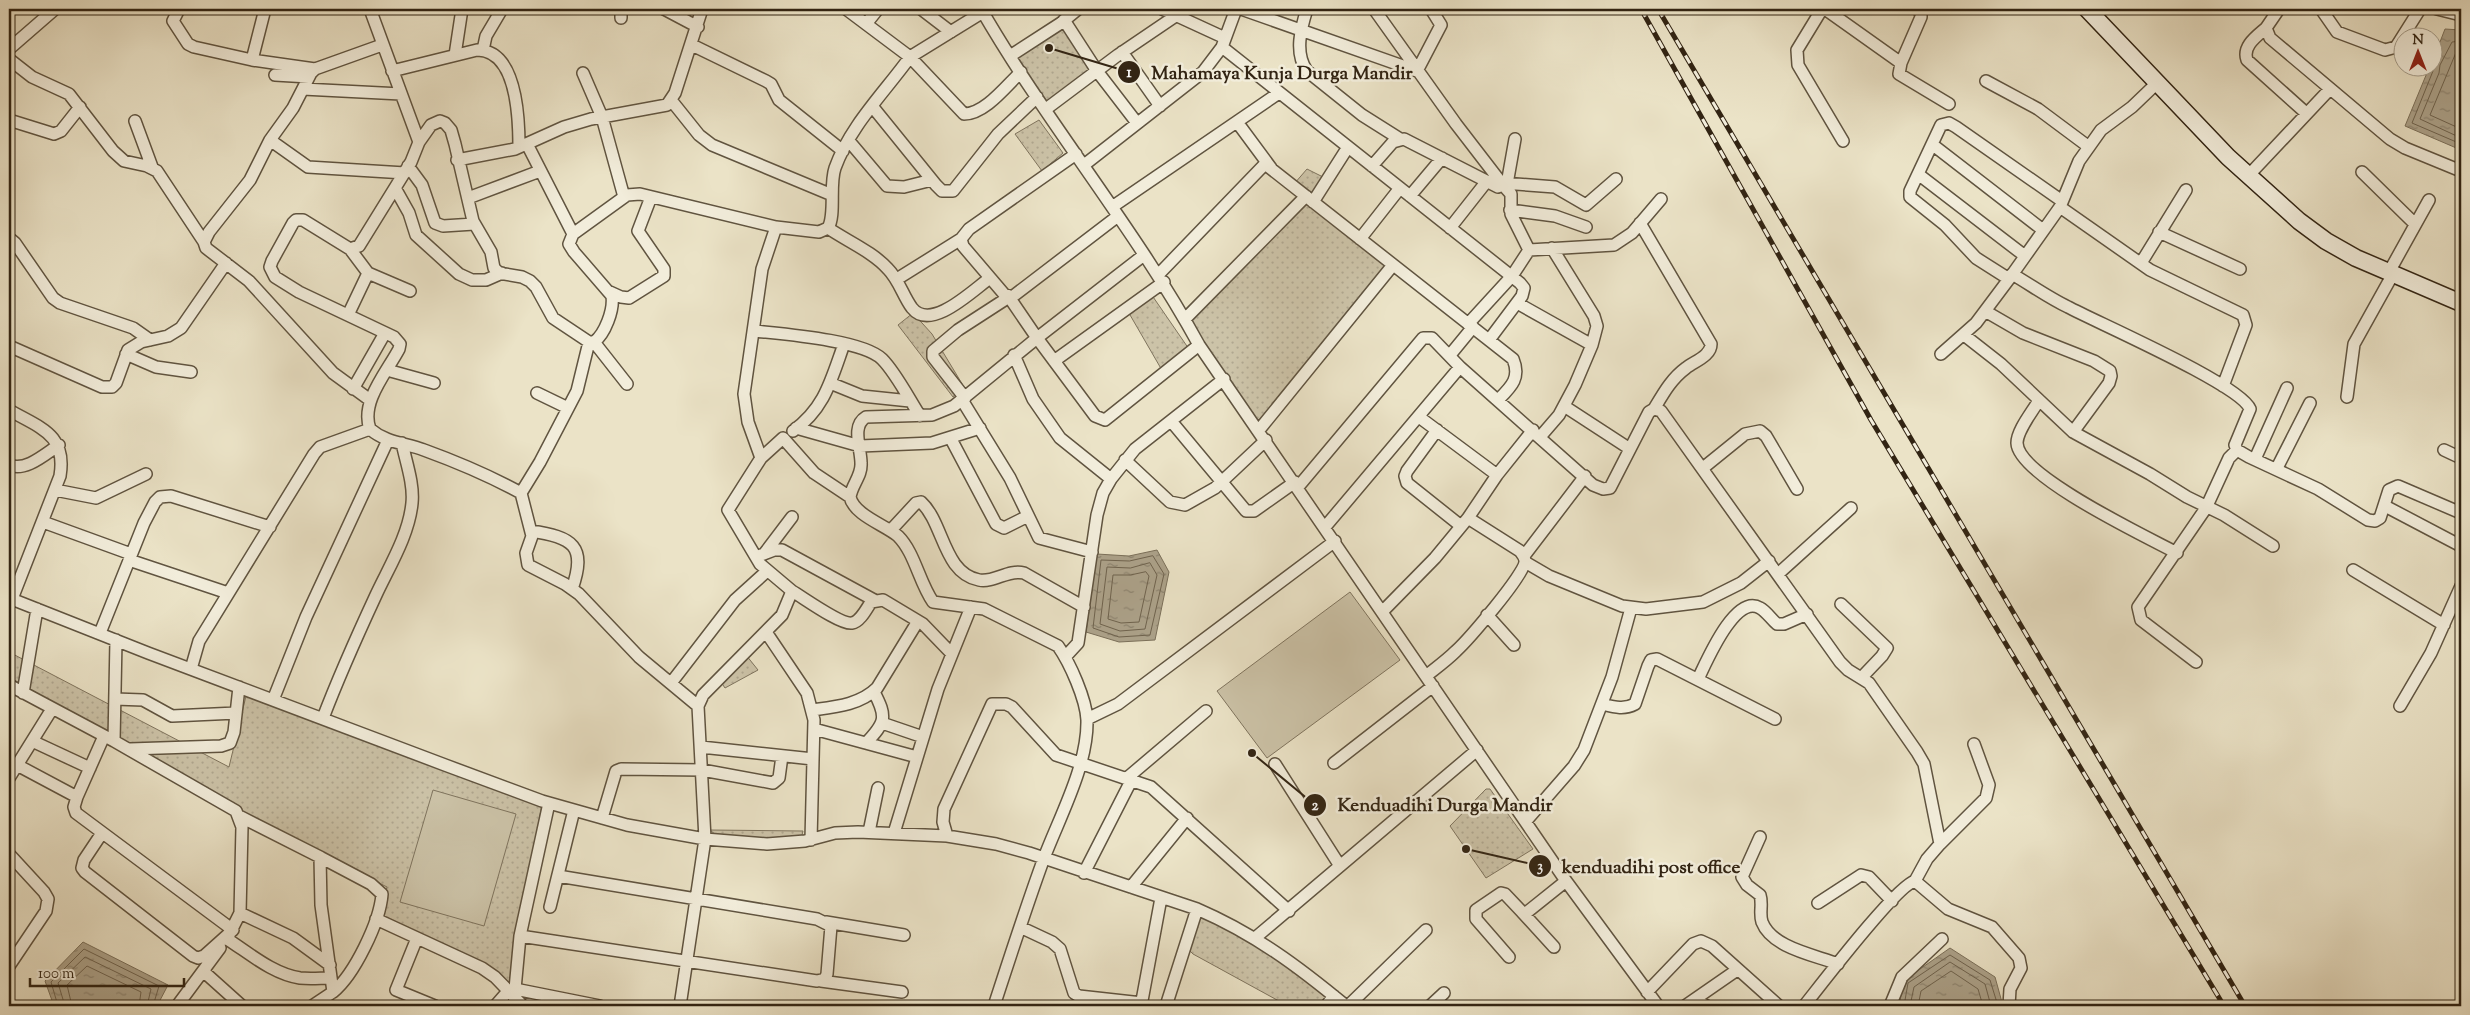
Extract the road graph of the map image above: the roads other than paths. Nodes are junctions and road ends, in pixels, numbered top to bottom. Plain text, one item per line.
1 (55, 9) edge
2 (180, 9) edge
3 (264, 9) edge
4 (370, 9) edge
5 (462, 9) edge
6 (502, 9) edge
7 (664, 9) edge
8 (702, 9) edge
9 (846, 9) edge
10 (878, 9) edge
11 (921, 9) edge
12 (1162, 9) edge
13 (1236, 9) edge
14 (1241, 9) edge
15 (1307, 9) edge
16 (1374, 9) edge
17 (1431, 9) edge
18 (1823, 9) edge
19 (1916, 9) edge
20 (2087, 9) edge
21 (2279, 9) edge
22 (2322, 9) edge
23 (2420, 9) edge
24 (2439, 9) edge
25 (982, 10) edge
26 (1070, 13) edge
27 (2461, 15) edge
28 (1177, 16) junction
29 (866, 24) junction
30 (698, 27) junction
31 (2266, 28) junction
32 (1301, 30) junction
33 (951, 32) junction
34 (1224, 42) junction
35 (382, 45) junction
36 (692, 45) junction
37 (9, 49) edge
38 (483, 50) junction
39 (1122, 52) junction
40 (455, 55) junction
41 (1010, 56) junction
42 (910, 58) junction
43 (9, 60) edge
44 (252, 60) junction
45 (1901, 63) junction
46 (392, 71) junction
47 (1097, 71) junction
48 (1417, 71) junction
49 (1022, 72) junction
50 (312, 73) junction
51 (583, 73) dead end
52 (275, 75) dead end
53 (1986, 81) dead end
54 (2156, 84) junction
55 (303, 89) junction
56 (2330, 89) junction
57 (1279, 93) junction
58 (401, 94) junction
59 (1037, 96) junction
60 (672, 100) junction
61 (1949, 104) dead end
62 (872, 106) junction
63 (1160, 106) junction
64 (80, 107) junction
65 (1046, 110) junction
66 (2306, 113) junction
67 (602, 117) junction
68 (9, 120) edge
69 (135, 121) dead end
70 (1237, 122) junction
71 (1137, 123) junction
72 (1400, 139) junction
73 (1515, 139) dead end
74 (270, 140) junction
75 (1843, 141) dead end
76 (419, 142) junction
77 (1933, 145) junction
78 (523, 146) junction
79 (846, 146) junction
80 (1348, 147) junction
81 (2089, 147) junction
82 (1076, 154) junction
83 (1442, 158) junction
84 (457, 160) junction
85 (1084, 165) junction
86 (1372, 166) junction
87 (152, 167) junction
88 (1271, 168) junction
89 (407, 169) junction
90 (540, 171) junction
91 (2461, 171) edge
92 (2362, 172) dead end
93 (1918, 174) junction
94 (2248, 176) junction
95 (1616, 179) dead end
96 (932, 180) junction
97 (1487, 182) junction
98 (1504, 184) junction
99 (395, 188) junction
100 (1400, 188) junction
101 (2186, 190) dead end
102 (832, 195) junction
103 (1410, 196) junction
104 (624, 197) junction
105 (651, 197) junction
106 (468, 198) junction
107 (1661, 198) dead end
108 (1309, 199) junction
109 (2429, 200) dead end
110 (2061, 204) junction
111 (1510, 210) junction
112 (1115, 212) junction
113 (1640, 223) junction
114 (474, 224) junction
115 (2415, 224) junction
116 (776, 226) junction
117 (1586, 226) dead end
118 (828, 228) junction
119 (1450, 228) junction
120 (2043, 230) junction
121 (2159, 232) junction
122 (573, 234) junction
123 (9, 238) edge
124 (1360, 239) junction
125 (961, 240) junction
126 (204, 242) junction
127 (1552, 248) junction
128 (350, 249) junction
129 (1529, 250) junction
130 (1144, 254) junction
131 (2025, 256) junction
132 (226, 263) junction
133 (2141, 263) junction
134 (1393, 265) junction
135 (2240, 269) dead end
136 (368, 273) junction
137 (502, 273) junction
138 (2391, 273) junction
139 (1512, 276) junction
140 (2011, 277) junction
141 (990, 278) junction
142 (897, 279) junction
143 (1161, 279) junction
144 (410, 291) dead end
145 (610, 292) junction
146 (1008, 297) junction
147 (1517, 303) junction
148 (2461, 303) edge
149 (1985, 311) junction
150 (348, 315) junction
151 (1185, 319) junction
152 (1470, 326) junction
153 (755, 331) junction
154 (384, 333) junction
155 (1964, 334) junction
156 (1037, 338) junction
157 (150, 340) junction
158 (1489, 340) junction
159 (592, 342) junction
160 (844, 344) junction
161 (1200, 345) junction
162 (1592, 345) junction
163 (9, 346) edge
164 (126, 354) junction
165 (1941, 354) dead end
166 (1014, 355) junction
167 (1450, 355) junction
168 (1054, 362) junction
169 (1460, 367) junction
170 (387, 370) junction
171 (191, 372) dead end
172 (1224, 378) junction
173 (434, 383) dead end
174 (830, 383) junction
175 (627, 384) dead end
176 (2222, 386) junction
177 (2286, 388) dead end
178 (353, 389) junction
179 (537, 393) dead end
180 (2347, 398) dead end
181 (964, 399) junction
182 (370, 400) junction
183 (910, 400) junction
184 (1498, 400) junction
185 (2039, 400) junction
186 (2310, 403) dead end
187 (1564, 406) junction
188 (568, 408) junction
189 (1654, 409) junction
190 (9, 410) edge
191 (920, 416) junction
192 (1419, 417) junction
193 (1171, 421) junction
194 (796, 428) junction
195 (980, 428) junction
196 (370, 429) junction
197 (1259, 430) junction
198 (1437, 430) junction
199 (2073, 432) junction
200 (1537, 434) junction
201 (783, 438) junction
202 (951, 439) junction
203 (388, 440) junction
204 (1266, 440) junction
205 (402, 443) junction
206 (59, 445) junction
207 (860, 446) junction
208 (1630, 449) junction
209 (2237, 450) junction
210 (2444, 450) dead end
211 (761, 458) junction
212 (2461, 458) edge
213 (2254, 459) junction
214 (1125, 460) junction
215 (9, 465) edge
216 (1703, 468) junction
217 (2277, 468) junction
218 (146, 474) dead end
219 (1497, 475) junction
220 (1585, 476) junction
221 (1111, 478) junction
222 (1222, 482) junction
223 (1296, 485) junction
224 (1797, 489) dead end
225 (55, 490) junction
226 (521, 493) junction
227 (850, 497) junction
228 (2385, 506) junction
229 (1851, 508) dead end
230 (2206, 508) junction
231 (2461, 513) edge
232 (1028, 516) junction
233 (792, 517) dead end
234 (43, 522) junction
235 (1464, 522) junction
236 (270, 527) junction
237 (1325, 527) junction
238 (891, 530) junction
239 (531, 531) junction
240 (1335, 541) junction
241 (2272, 546) dead end
242 (2461, 546) edge
243 (1092, 552) junction
244 (2177, 553) junction
245 (760, 555) junction
246 (130, 557) junction
247 (1525, 559) junction
248 (1769, 561) junction
249 (2353, 570) dead end
250 (767, 571) junction
251 (1778, 574) junction
252 (2461, 586) edge
253 (572, 589) junction
254 (792, 591) junction
255 (228, 593) junction
256 (10, 598) edge
257 (874, 600) junction
258 (1842, 604) dead end
259 (971, 607) junction
260 (1084, 607) junction
261 (1631, 608) junction
262 (37, 609) junction
263 (1382, 612) junction
264 (1807, 614) junction
265 (1487, 615) junction
266 (918, 621) junction
267 (2444, 625) junction
268 (766, 632) junction
269 (100, 633) junction
270 (116, 640) junction
271 (1514, 645) dead end
272 (952, 654) junction
273 (1066, 656) junction
274 (2196, 662) dead end
275 (191, 669) junction
276 (1862, 677) junction
277 (1698, 679) junction
278 (1430, 681) junction
279 (671, 683) junction
280 (239, 687) junction
281 (14, 692) edge
282 (874, 692) junction
283 (115, 700) junction
284 (273, 700) junction
285 (1602, 704) junction
286 (698, 706) junction
287 (2400, 706) dead end
288 (52, 709) junction
289 (812, 710) junction
290 (1206, 711) dead end
291 (236, 713) junction
292 (323, 718) junction
293 (1087, 719) junction
294 (1775, 719) dead end
295 (882, 723) junction
296 (814, 729) junction
297 (923, 737) junction
298 (109, 739) junction
299 (32, 742) junction
300 (866, 743) junction
301 (1974, 744) dead end
302 (701, 747) junction
303 (127, 749) junction
304 (1477, 750) junction
305 (782, 756) junction
306 (917, 757) junction
307 (813, 758) junction
308 (1334, 763) dead end
309 (1080, 764) junction
310 (1274, 764) dead end
311 (17, 765) junction
312 (90, 768) junction
313 (702, 770) junction
314 (9, 778) edge
315 (1130, 778) junction
316 (878, 788) dead end
317 (77, 797) junction
318 (549, 802) junction
319 (574, 810) junction
320 (240, 816) junction
321 (602, 818) junction
322 (1186, 818) junction
323 (1526, 821) junction
324 (868, 832) junction
325 (102, 833) junction
326 (894, 833) junction
327 (947, 836) junction
328 (1760, 838) dead end
329 (705, 839) junction
330 (811, 840) junction
331 (1940, 844) junction
332 (9, 854) edge
333 (320, 857) junction
334 (1044, 859) junction
335 (1340, 866) junction
336 (1084, 873) junction
337 (558, 876) junction
338 (1566, 881) junction
339 (1915, 881) junction
340 (1131, 888) junction
341 (1161, 898) junction
342 (696, 900) junction
343 (1892, 901) junction
344 (1818, 903) dead end
345 (550, 907) dead end
346 (1197, 910) junction
347 (1289, 910) junction
348 (1522, 912) junction
349 (240, 913) junction
350 (376, 919) junction
351 (826, 922) junction
352 (1020, 927) junction
353 (1426, 930) dead end
354 (230, 934) junction
355 (904, 935) dead end
356 (520, 936) junction
357 (417, 938) junction
358 (1255, 938) junction
359 (1942, 939) dead end
360 (1554, 946) dead end
361 (1509, 957) dead end
362 (686, 962) junction
363 (1838, 964) junction
364 (330, 965) junction
365 (9, 966) edge
366 (1737, 970) junction
367 (203, 971) junction
368 (331, 978) junction
369 (821, 981) junction
370 (512, 989) junction
371 (333, 992) junction
372 (902, 992) dead end
373 (1647, 992) junction
374 (1444, 993) dead end
375 (1334, 996) junction
376 (1690, 1003) edge
377 (1142, 1005) edge
378 (177, 1006) edge
379 (242, 1006) edge
380 (312, 1006) edge
381 (435, 1006) edge
382 (495, 1006) edge
383 (523, 1006) edge
384 (600, 1006) edge
385 (680, 1006) edge
386 (994, 1006) edge
387 (1166, 1006) edge
388 (1326, 1006) edge
389 (1347, 1006) edge
390 (1430, 1006) edge
391 (1658, 1006) edge
392 (1707, 1006) edge
393 (1779, 1006) edge
394 (1804, 1006) edge
395 (1890, 1006) edge
396 (2009, 1006) edge

1 - 37 street
2 - 44 street
3 - 44 street
4 - 35 street
5 - 40 street
6 - 38 street
7 - 30 street
8 - 30 street
9 - 29 street
10 - 29 street
11 - 33 street
12 - 28 street
13 - 34 street
14 - 32 street
15 - 32 street
16 - 48 street
17 - 48 street
18 - 45 street
18 - 75 street
19 - 45 street
20 - 54 street
21 - 31 street
22 - 23 street
24 - 27 street
25 - 33 street
25 - 41 street
26 - 41 street
26 - 47 street
28 - 34 street
28 - 39 street
29 - 42 street
30 - 36 street
31 - 56 street
31 - 66 street
32 - 48 street
32 - 72 street
33 - 42 street
34 - 57 street
34 - 63 street
35 - 46 street
35 - 50 street
36 - 60 street
36 - 79 street
38 - 40 street
38 - 78 street
39 - 47 street
39 - 63 street
40 - 46 street
41 - 49 street
42 - 49 street
42 - 62 street
43 - 64 street
44 - 50 street
45 - 61 street
46 - 58 street
47 - 65 street
47 - 71 street
48 - 98 street
49 - 59 street
50 - 52 street
50 - 55 street
51 - 67 street
53 - 81 street
54 - 81 street
54 - 94 street
55 - 58 street
55 - 74 street
56 - 66 street
56 - 91 street
57 - 70 street
57 - 80 street
58 - 76 street
59 - 65 street
59 - 96 street
60 - 67 street
60 - 102 street
62 - 79 street
62 - 96 street
63 - 71 street
64 - 68 street
64 - 87 street
65 - 82 street
66 - 94 street
67 - 78 street
67 - 104 street
69 - 87 street
70 - 88 street
70 - 112 street
71 - 85 street
72 - 83 street
72 - 86 street
73 - 98 street
74 - 89 street
74 - 126 street
76 - 84 street
76 - 89 street
77 - 93 street
77 - 110 street
77 - 120 street
78 - 84 street
78 - 90 street
79 - 96 street
79 - 102 street
80 - 86 street
80 - 108 street
81 - 110 street
82 - 85 street
82 - 125 street
83 - 97 street
83 - 103 street
84 - 106 street
85 - 112 street
86 - 100 street
87 - 126 street
88 - 108 street
88 - 143 street
89 - 99 street
89 - 114 street
90 - 106 street
90 - 122 street
92 - 115 street
93 - 131 street
93 - 140 street
94 - 138 street
95 - 98 street
97 - 98 street
97 - 119 street
98 - 111 street
99 - 128 street
99 - 137 street
100 - 103 street
100 - 124 street
101 - 121 street
102 - 118 street
103 - 119 street
104 - 105 street
104 - 122 street
105 - 116 street
105 - 145 street
106 - 114 street
107 - 113 street
108 - 124 street
108 - 151 street
109 - 115 street
110 - 120 street
110 - 133 street
111 - 117 street
111 - 129 street
112 - 130 street
112 - 146 street
113 - 127 street
113 - 189 street
114 - 137 street
115 - 138 street
116 - 118 street
116 - 153 street
118 - 142 street
119 - 139 street
120 - 131 street
121 - 133 street
121 - 135 street
122 - 145 street
123 - 157 street
124 - 134 street
125 - 141 street
125 - 142 street
126 - 132 street
127 - 129 street
127 - 162 street
128 - 136 street
128 - 150 street
129 - 139 street
130 - 143 street
130 - 156 street
131 - 140 street
132 - 157 street
132 - 178 street
133 - 176 street
134 - 152 street
134 - 197 street
136 - 144 street
136 - 150 street
137 - 159 street
138 - 148 street
138 - 180 street
139 - 147 street
139 - 152 street
140 - 149 street
140 - 176 street
141 - 142 street
141 - 146 street
143 - 151 street
143 - 168 street
145 - 159 street
146 - 156 street
146 - 181 street
147 - 158 street
147 - 162 street
149 - 155 street
149 - 199 street
150 - 154 street
151 - 161 street
152 - 158 street
152 - 167 street
153 - 160 street
153 - 211 street
154 - 170 street
154 - 178 street
155 - 165 street
155 - 185 street
156 - 166 street
156 - 168 street
157 - 164 street
158 - 184 street
159 - 175 street
159 - 188 street
160 - 174 street
160 - 183 street
161 - 168 street
161 - 172 street
162 - 187 street
163 - 164 street
164 - 171 street
166 - 181 street
166 - 221 street
167 - 169 street
167 - 223 street
169 - 184 street
169 - 192 street
170 - 173 street
170 - 182 street
172 - 193 street
172 - 197 street
174 - 183 street
174 - 194 street
176 - 209 street
177 - 213 street
178 - 182 street
179 - 188 street
181 - 191 street
181 - 195 street
182 - 196 street
183 - 191 street
184 - 200 street
185 - 199 street
185 - 244 street
186 - 217 street
187 - 200 street
187 - 208 street
188 - 226 street
189 - 208 street
189 - 216 street
190 - 206 street
191 - 207 street
192 - 198 street
192 - 237 street
193 - 214 street
193 - 222 street
194 - 201 street
194 - 207 street
195 - 202 street
195 - 232 street
196 - 203 street
196 - 236 street
197 - 204 street
198 - 219 street
198 - 235 street
199 - 230 street
200 - 219 street
200 - 220 street
201 - 211 street
201 - 227 street
202 - 207 street
202 - 232 street
203 - 205 street
203 - 284 street
204 - 222 street
204 - 223 street
205 - 226 street
205 - 292 street
206 - 215 street
206 - 225 street
207 - 227 street
208 - 220 street
209 - 213 street
209 - 230 street
210 - 212 street
211 - 245 street
213 - 217 street
214 - 221 street
214 - 222 street
216 - 224 street
216 - 248 street
217 - 228 street
218 - 225 street
219 - 235 street
220 - 247 street
221 - 243 street
222 - 223 street
223 - 237 street
225 - 234 street
226 - 239 street
227 - 238 street
228 - 231 street
228 - 242 street
229 - 251 street
230 - 241 street
230 - 244 street
232 - 243 street
233 - 245 street
234 - 246 street
234 - 256 street
235 - 247 street
235 - 263 street
236 - 246 street
236 - 255 street
237 - 240 street
238 - 259 street
238 - 260 street
239 - 253 street
239 - 253 street
240 - 263 street
240 - 293 street
243 - 260 street
244 - 274 street
245 - 250 street
245 - 257 street
246 - 255 street
246 - 269 street
247 - 261 street
247 - 265 street
248 - 251 street
248 - 261 street
249 - 267 street
250 - 254 street
250 - 279 street
251 - 264 street
252 - 267 street
253 - 279 street
254 - 257 street
254 - 268 street
255 - 275 street
256 - 262 street
257 - 266 street
258 - 276 street
259 - 272 street
259 - 273 street
260 - 273 street
261 - 285 street
262 - 269 street
262 - 281 street
263 - 278 street
264 - 276 street
264 - 277 street
265 - 271 street
265 - 278 street
266 - 272 street
266 - 282 street
267 - 287 street
268 - 286 street
268 - 289 street
269 - 270 street
270 - 275 street
270 - 283 street
272 - 297 street
273 - 293 street
275 - 280 street
276 - 331 street
277 - 285 street
277 - 294 street
278 - 304 street
278 - 308 street
279 - 286 street
280 - 284 street
280 - 291 street
281 - 288 street
282 - 289 street
282 - 295 street
283 - 291 street
283 - 298 street
284 - 292 street
285 - 323 street
286 - 302 street
288 - 298 street
288 - 299 street
289 - 296 street
290 - 315 street
291 - 303 street
292 - 318 street
293 - 309 street
295 - 297 street
295 - 300 street
296 - 300 street
296 - 307 street
297 - 306 street
298 - 303 street
298 - 312 street
299 - 311 street
299 - 312 street
300 - 306 street
301 - 331 street
302 - 305 street
302 - 313 street
303 - 320 street
304 - 323 street
304 - 335 street
305 - 307 street
305 - 313 street
306 - 326 street
307 - 330 street
309 - 315 street
309 - 327 street
309 - 334 street
310 - 335 street
311 - 314 street
311 - 317 street
312 - 317 street
313 - 321 street
313 - 329 street
315 - 322 street
315 - 336 street
316 - 324 street
317 - 325 street
318 - 319 street
318 - 356 street
319 - 321 street
319 - 337 street
320 - 333 street
320 - 349 street
321 - 329 street
322 - 340 street
322 - 347 street
323 - 338 street
324 - 326 street
324 - 330 street
325 - 354 street
325 - 354 street
326 - 327 street
327 - 334 street
328 - 363 street
329 - 330 street
329 - 342 street
331 - 339 street
332 - 365 street
333 - 350 street
333 - 364 street
334 - 336 street
334 - 352 street
335 - 347 street
336 - 340 street
337 - 342 street
337 - 345 street
338 - 348 street
338 - 373 street
339 - 343 street
339 - 396 street
340 - 341 street
341 - 346 street
341 - 377 street
342 - 351 street
342 - 362 street
343 - 344 street
343 - 363 street
346 - 358 street
346 - 387 street
347 - 358 street
348 - 360 street
348 - 361 street
349 - 354 street
349 - 364 street
350 - 357 street
350 - 371 street
351 - 355 street
351 - 369 street
352 - 377 street
352 - 386 street
353 - 389 street
354 - 367 street
354 - 368 street
356 - 362 street
356 - 370 street
357 - 370 street
357 - 381 street
358 - 375 street
359 - 395 street
362 - 369 street
362 - 385 street
363 - 394 street
364 - 368 street
366 - 373 street
366 - 376 street
366 - 393 street
367 - 378 street
367 - 379 street
368 - 371 street
369 - 372 street
370 - 382 street
370 - 383 street
370 - 384 street
371 - 380 street
373 - 391 street
374 - 390 street
375 - 388 street
375 - 389 street
376 - 392 street

